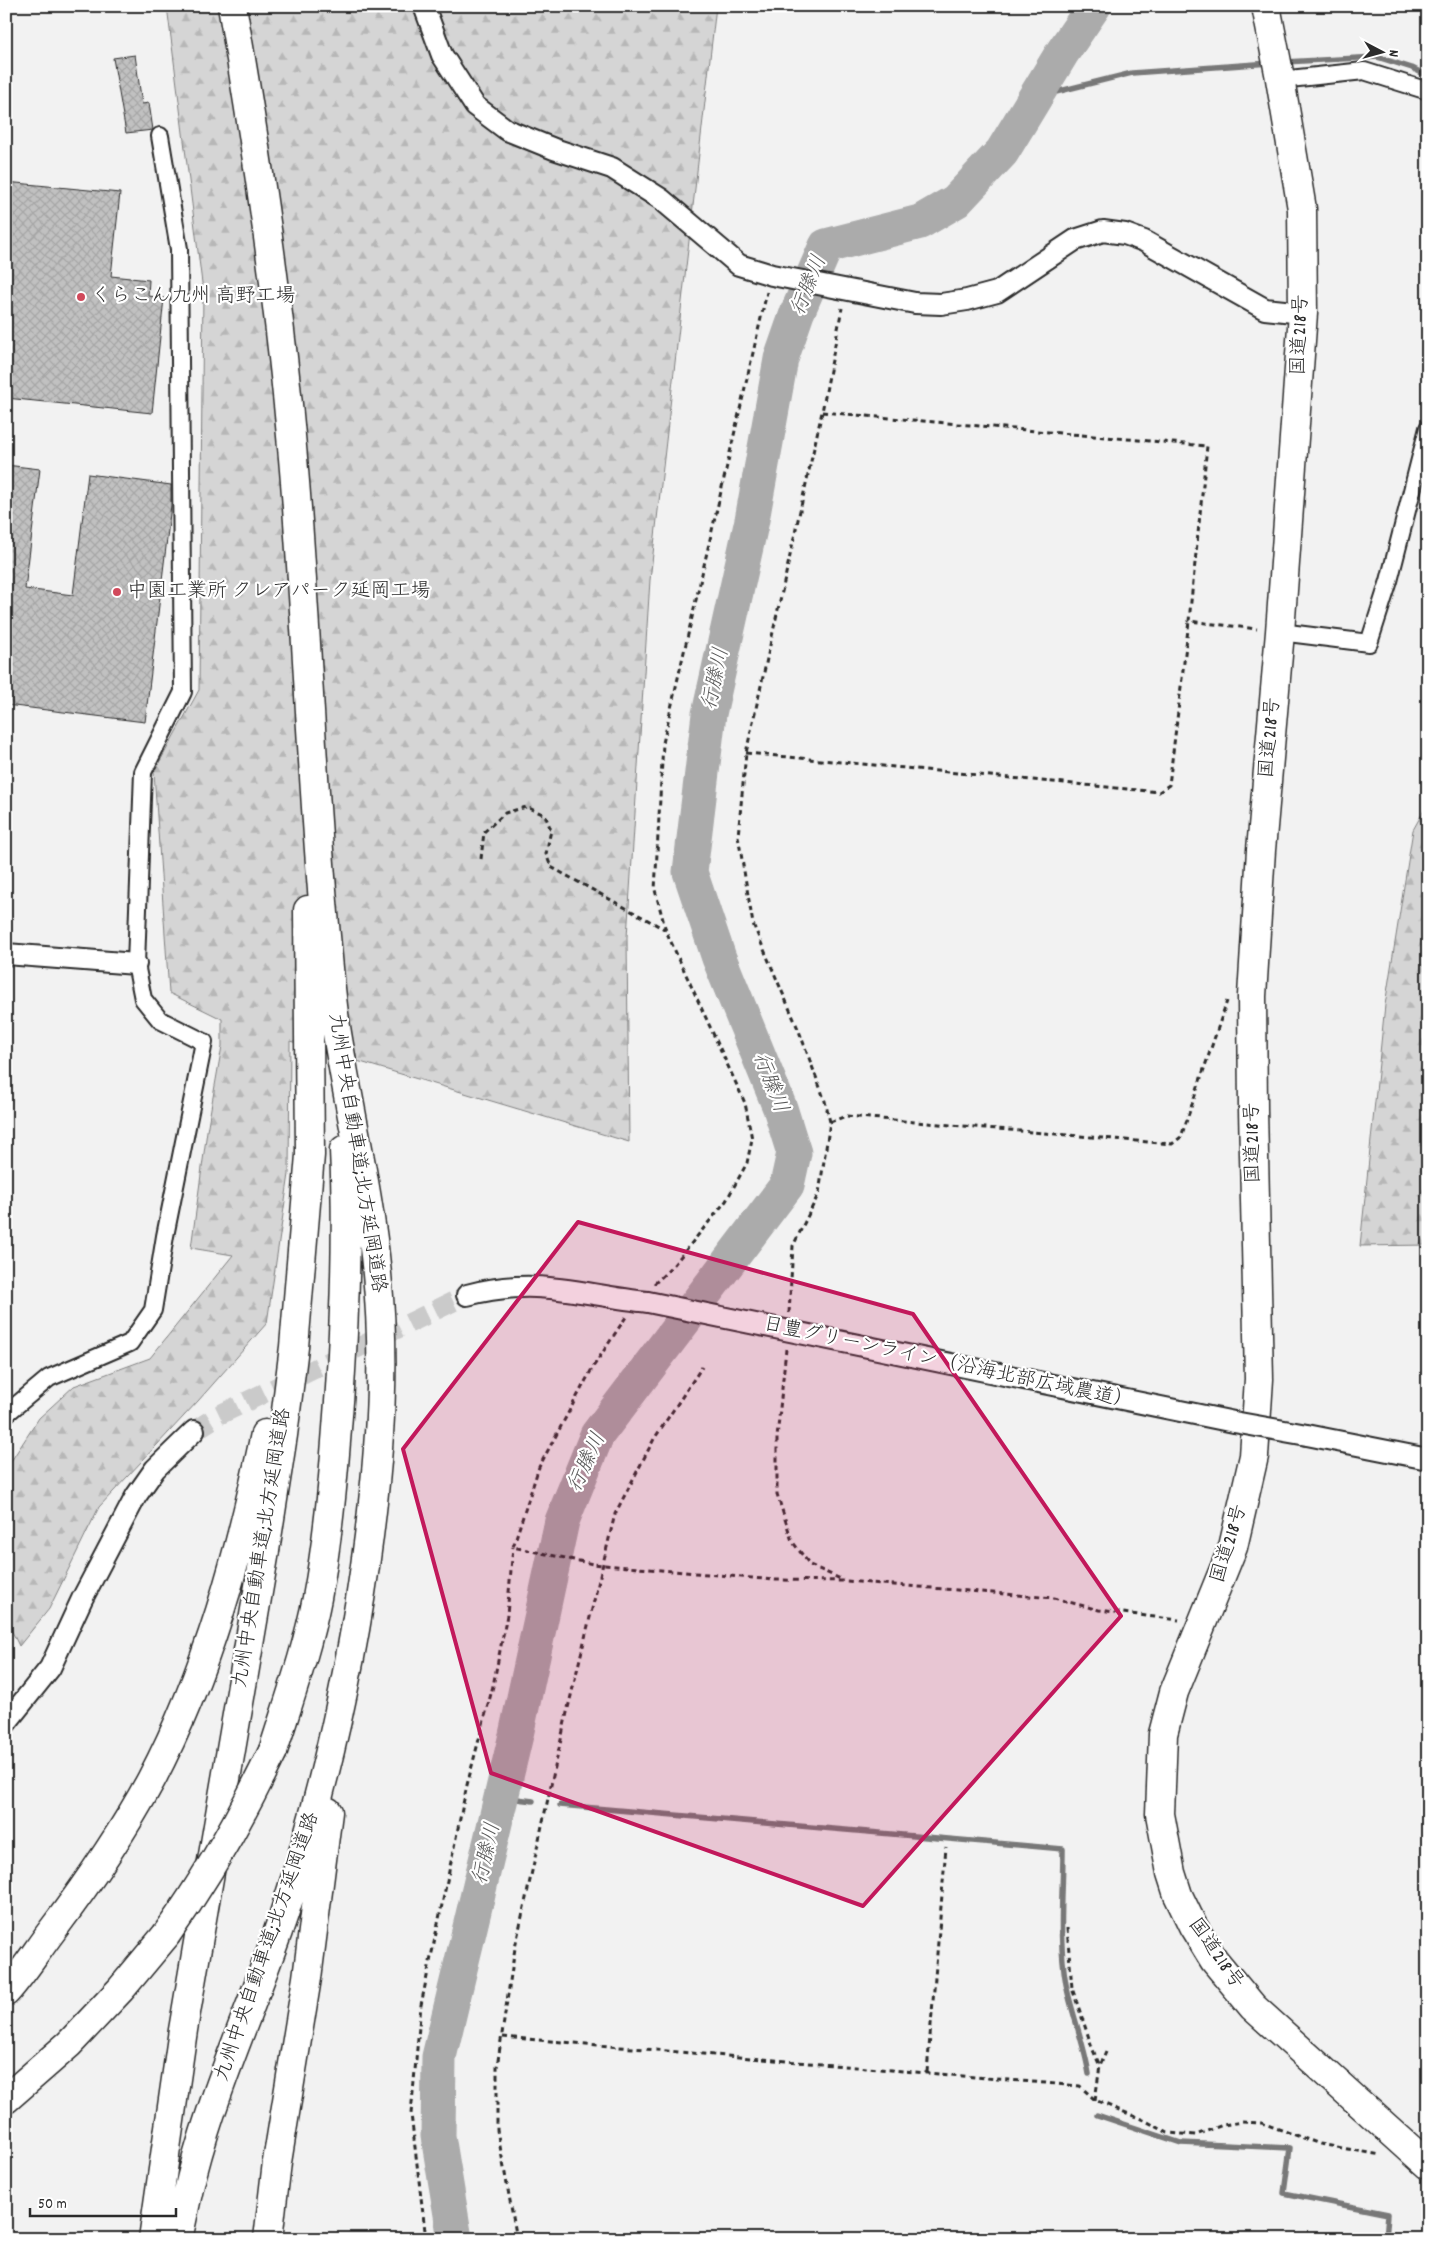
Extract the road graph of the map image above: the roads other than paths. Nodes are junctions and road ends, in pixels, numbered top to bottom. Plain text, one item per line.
1 (232, 6) edge
2 (424, 6) edge
3 (1266, 6) edge
4 (1280, 76) junction
5 (1428, 91) edge
6 (160, 136) dead end
7 (1303, 313) junction
8 (1428, 428) edge
9 (1280, 632) junction
10 (308, 701) junction
11 (6, 954) edge
12 (136, 964) junction
13 (335, 1022) junction
14 (308, 1040) junction
15 (467, 1294) tunnel mouth
16 (6, 1414) edge
17 (194, 1431) tunnel mouth
18 (1428, 1459) edge
19 (354, 1642) junction
20 (6, 1723) edge
21 (41, 1946) junction
22 (6, 1986) edge
23 (6, 1992) edge
24 (6, 2099) edge
25 (1428, 2165) edge
26 (153, 2239) edge
27 (178, 2239) edge
28 (268, 2239) edge

1 - 10 highway, 九州中央自動車道;北方延岡道路
2 - 7 street
3 - 4 highway, 国道218号
4 - 5 street
4 - 7 highway, 国道218号
6 - 12 street
7 - 9 highway, 国道218号
8 - 9 street
9 - 25 highway, 国道218号
10 - 13 highway, 九州中央自動車道;北方延岡道路
10 - 14 highway, 九州中央自動車道;北方延岡道路
11 - 12 street
12 - 16 street
13 - 19 highway, 九州中央自動車道;北方延岡道路
13 - 24 highway, bridge
14 - 21 highway
14 - 26 highway, 九州中央自動車道;北方延岡道路
15 - 18 street, 日豊グリーンライン（沿海北部広域農道）, bridge
17 - 20 street
19 - 27 highway, 九州中央自動車道;北方延岡道路
19 - 28 highway
21 - 22 highway
21 - 23 highway

